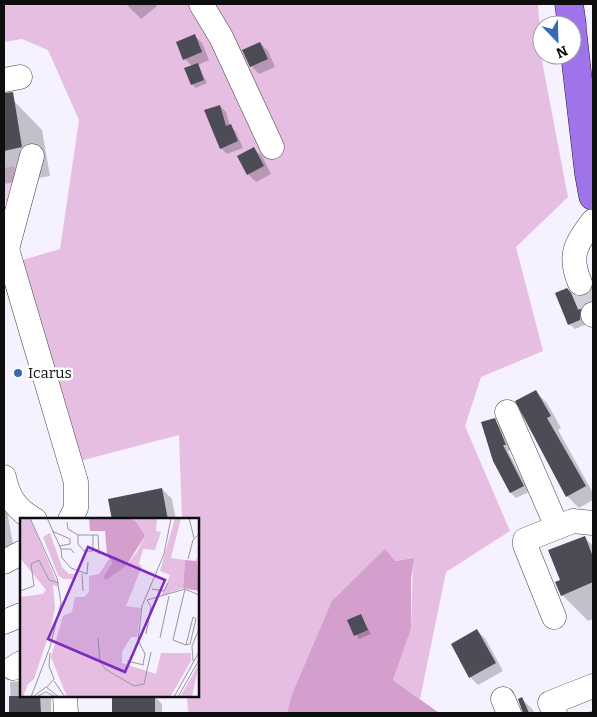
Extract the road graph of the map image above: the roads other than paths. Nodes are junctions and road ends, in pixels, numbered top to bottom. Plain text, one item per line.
1 (201, 4) edge
2 (576, 65) edge
3 (272, 147) dead end
4 (32, 156) dead end
5 (593, 196) edge
6 (593, 221) edge
7 (6, 247) edge
8 (580, 283) tunnel mouth
9 (507, 412) dead end
10 (4, 477) edge
11 (32, 518) edge
12 (71, 518) edge
13 (593, 523) edge
14 (558, 527) junction
15 (20, 554) edge
16 (4, 562) edge
17 (20, 615) edge
18 (554, 617) dead end
19 (4, 622) edge
20 (593, 686) edge
21 (65, 697) edge
22 (66, 713) edge
23 (555, 713) edge

1 - 3 street
2 - 5 main road
4 - 7 street
6 - 8 street
7 - 12 street
9 - 14 street
10 - 11 street
13 - 14 street
14 - 18 street
15 - 16 street
17 - 19 street
20 - 23 street
21 - 22 street

